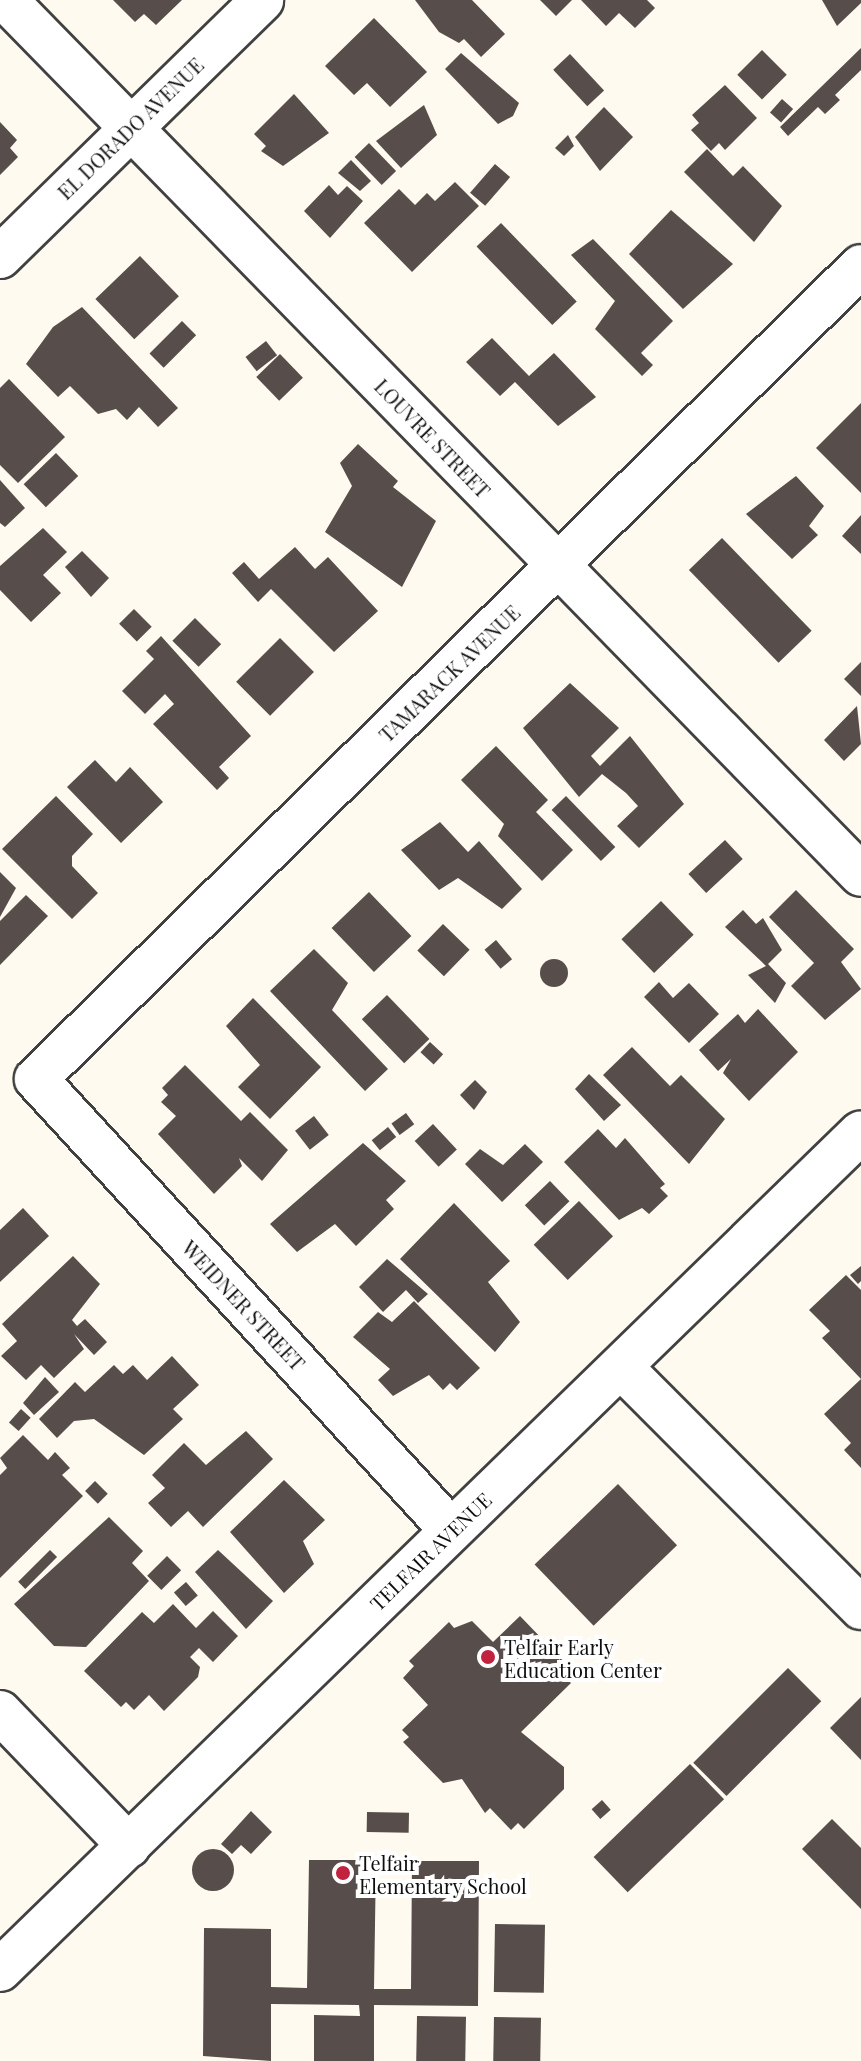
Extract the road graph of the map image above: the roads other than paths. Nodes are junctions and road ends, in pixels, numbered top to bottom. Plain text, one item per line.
1 (6, 0) edge
2 (262, 0) edge
3 (129, 125) junction
4 (0, 257) edge
5 (861, 266) edge
6 (558, 566) junction
7 (861, 875) edge
8 (36, 1079) joint
9 (861, 1132) edge
10 (622, 1368) junction
11 (451, 1530) junction
12 (861, 1608) edge
13 (0, 1712) edge
14 (129, 1846) junction
15 (0, 1970) edge

1 - 3 street, LOUVRE STREET
2 - 3 street, EL DORADO AVENUE
3 - 4 street, EL DORADO AVENUE
3 - 6 street, LOUVRE STREET
5 - 6 street, TAMARACK AVENUE
6 - 7 street, LOUVRE STREET
6 - 8 street, TAMARACK AVENUE
8 - 11 street, WEIDNER STREET
9 - 10 street, TELFAIR AVENUE
10 - 11 street, TELFAIR AVENUE
10 - 12 street
11 - 14 street, TELFAIR AVENUE
13 - 14 street
14 - 15 street, TELFAIR AVENUE

